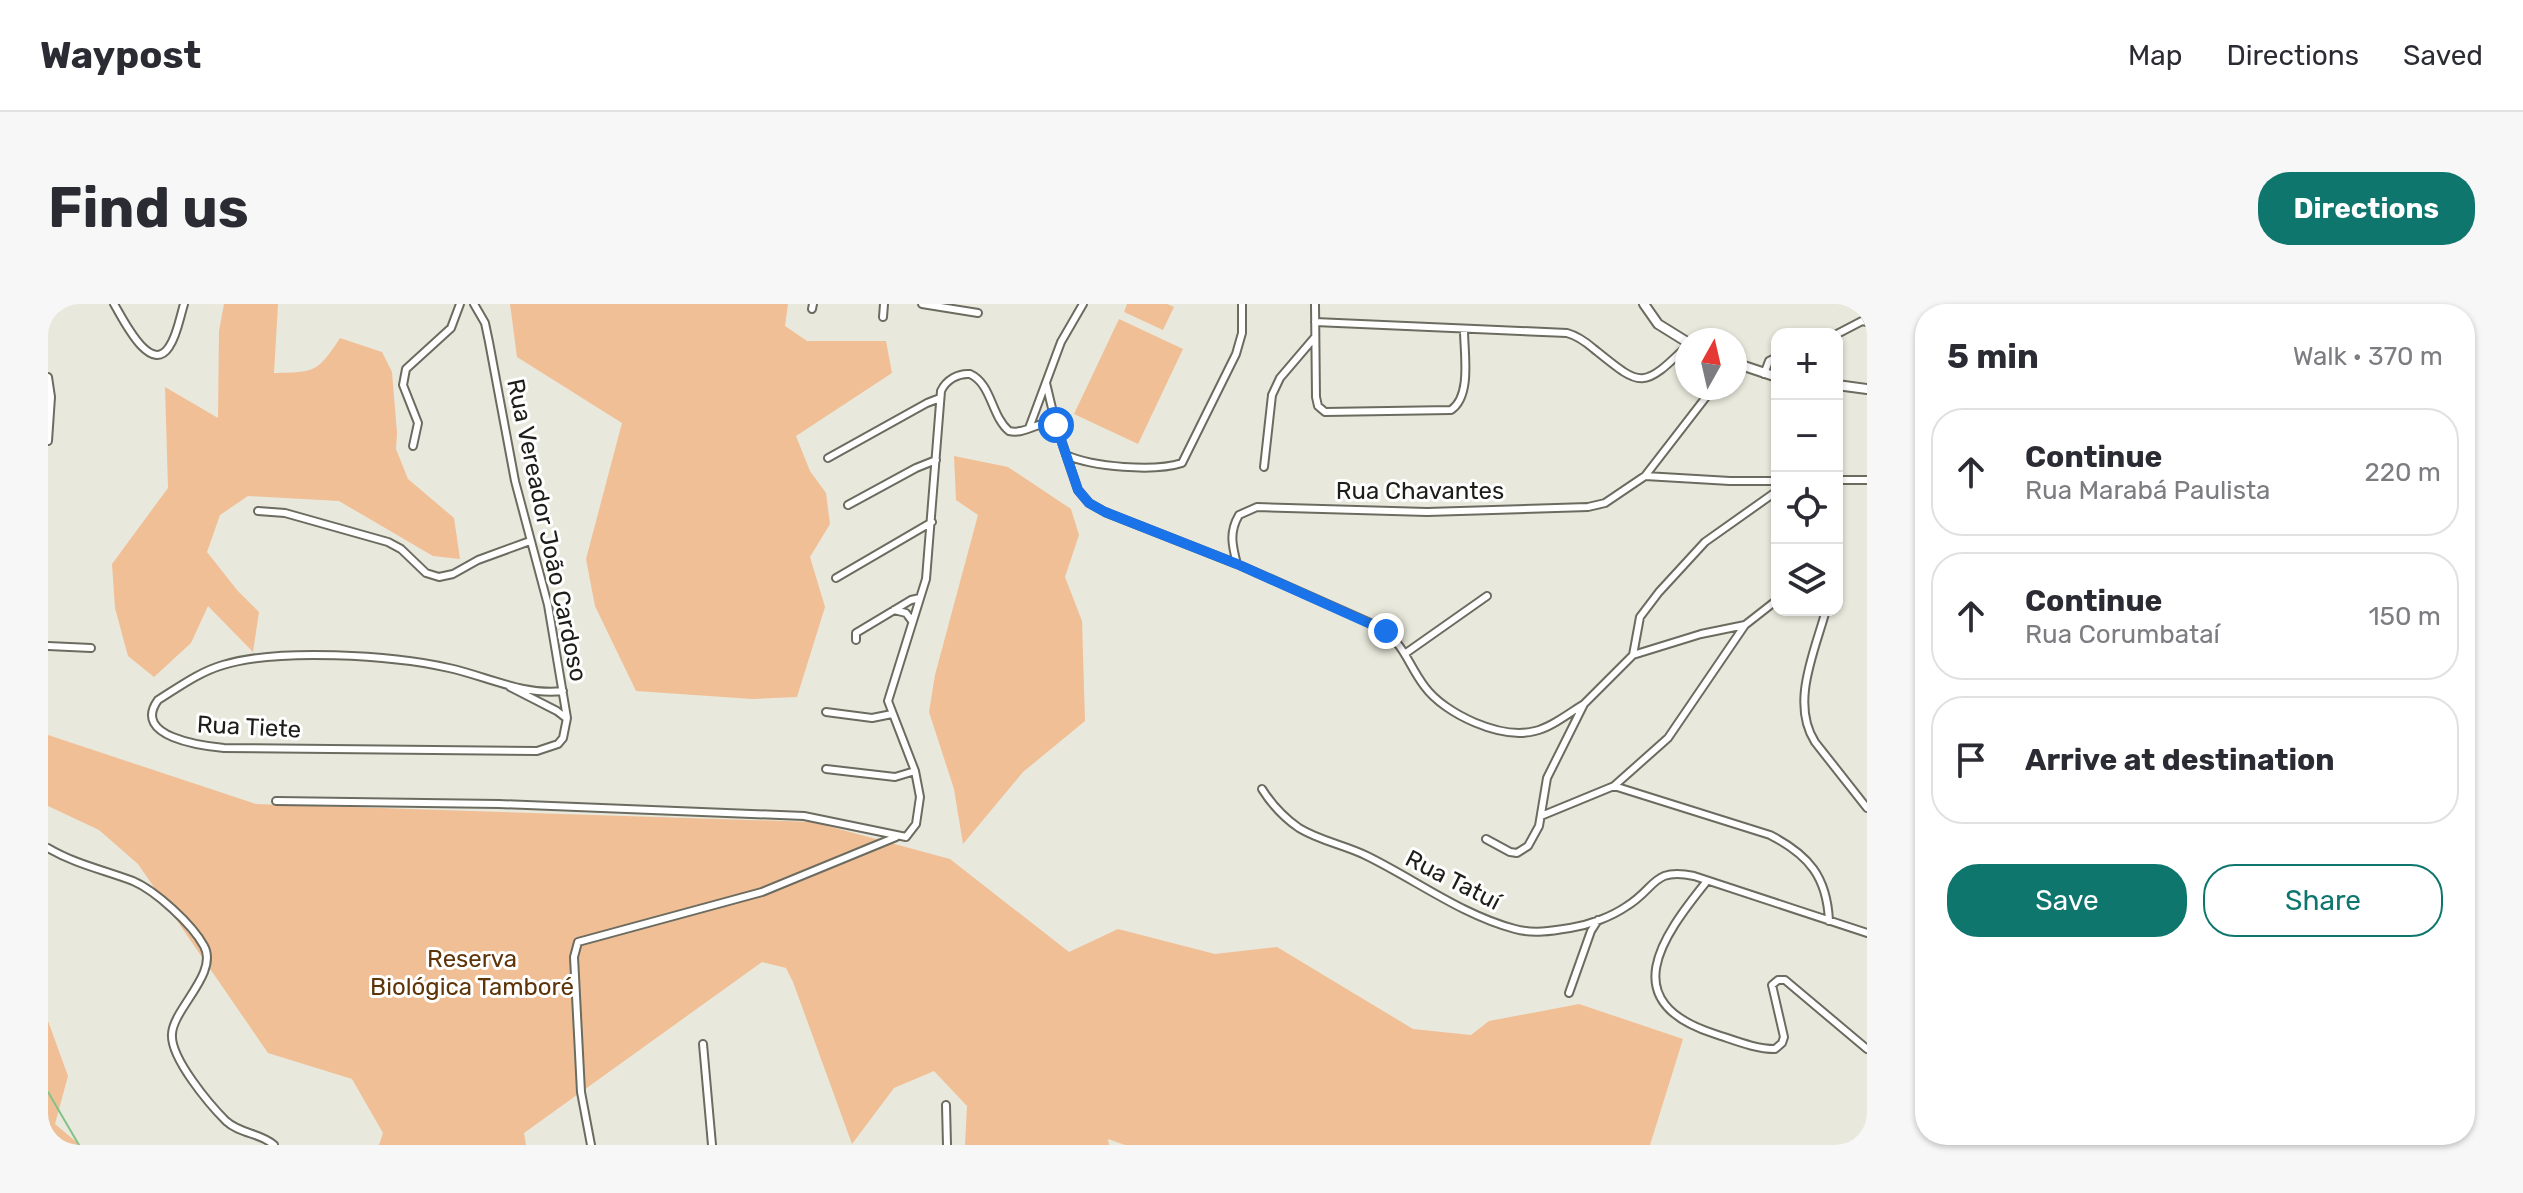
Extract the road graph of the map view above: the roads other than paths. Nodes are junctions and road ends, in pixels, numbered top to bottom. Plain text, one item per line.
1 (114, 304) edge
2 (184, 304) edge
3 (460, 304) edge
4 (474, 304) edge
5 (884, 304) edge
6 (922, 304) edge
7 (1083, 304) edge
8 (1242, 304) edge
9 (1315, 304) edge
10 (1644, 304) edge
11 (978, 313) dead end
12 (883, 317) dead end
13 (1315, 322) junction
14 (1867, 322) edge
15 (1464, 330) junction
16 (1843, 331) edge
17 (1675, 336) edge
18 (1315, 337) junction
19 (1675, 356) edge
20 (1771, 360) edge
21 (1747, 368) edge
22 (1764, 374) junction
23 (1771, 376) edge
24 (48, 377) edge
25 (1046, 383) junction
26 (1843, 386) edge
27 (1867, 389) edge
28 (940, 398) junction
29 (1704, 400) edge
30 (1056, 425) junction
31 (1029, 428) junction
32 (48, 441) edge
33 (413, 446) dead end
34 (1066, 455) junction
35 (828, 458) dead end
36 (936, 460) junction
37 (1264, 467) dead end
38 (1645, 476) junction
39 (1843, 480) edge
40 (1867, 480) edge
41 (1771, 481) edge
42 (1771, 495) edge
43 (848, 505) dead end
44 (258, 511) dead end
45 (932, 522) junction
46 (530, 541) junction
47 (1237, 564) junction
48 (836, 578) dead end
49 (1487, 596) dead end
50 (920, 598) junction
51 (1771, 605) edge
52 (894, 610) junction
53 (1824, 616) edge
54 (912, 621) junction
55 (1745, 625) junction
56 (856, 640) dead end
57 (48, 646) edge
58 (91, 648) dead end
59 (1406, 653) junction
60 (1633, 655) junction
61 (503, 684) junction
62 (563, 691) junction
63 (1584, 704) junction
64 (826, 712) dead end
65 (892, 714) junction
66 (567, 718) junction
67 (537, 751) joint
68 (826, 769) dead end
69 (915, 771) junction
70 (1614, 786) junction
71 (1262, 789) dead end
72 (276, 801) dead end
73 (1866, 807) edge
74 (1541, 816) junction
75 (906, 837) junction
76 (1486, 839) dead end
77 (48, 848) edge
78 (1707, 881) junction
79 (1598, 920) junction
80 (1829, 921) junction
81 (1867, 933) edge
82 (1569, 993) dead end
83 (703, 1044) dead end
84 (1867, 1049) edge
85 (946, 1105) dead end
86 (274, 1145) edge
87 (591, 1145) edge
88 (712, 1145) edge
89 (947, 1145) edge

1 - 2 street
3 - 33 street
4 - 46 street, Rua Vereador João Cardoso
5 - 12 street
6 - 11 street
7 - 25 street
8 - 34 street
9 - 13 street
10 - 17 street
13 - 15 street
13 - 18 street
14 - 16 street
15 - 18 street
15 - 19 street
18 - 37 street
20 - 22 street
21 - 22 street
22 - 23 street
24 - 32 street
25 - 30 street
25 - 31 street
26 - 27 street
28 - 31 street
28 - 35 street
28 - 36 street
29 - 38 street, Rua Chavantes
30 - 31 street
30 - 34 street
34 - 47 street
36 - 43 street
36 - 45 street
38 - 41 street
38 - 47 street, Rua Chavantes
39 - 40 street
42 - 60 street
44 - 46 street
45 - 48 street
45 - 50 street
46 - 62 street, Rua Vereador João Cardoso
47 - 59 street
49 - 59 street
50 - 52 street
50 - 54 street
51 - 55 street
52 - 54 street
52 - 56 street
53 - 73 street
54 - 65 street
55 - 60 street
55 - 70 street
57 - 58 street
59 - 63 street
60 - 63 street
61 - 62 street, Rua Tiete
61 - 66 street, Rua Tiete
61 - 67 street, Rua Tiete
62 - 66 street, Rua Vereador João Cardoso
63 - 74 street
64 - 65 street
65 - 69 street
66 - 67 street, Rua Vereador João Cardoso
68 - 69 street
69 - 75 street
70 - 74 street
70 - 80 street
71 - 79 street, Rua Tatuí
72 - 75 street
74 - 76 street
75 - 87 street
77 - 86 street
78 - 79 street, Rua Tatuí
78 - 80 street, Rua Tatuí
78 - 84 street
79 - 82 street
80 - 81 street, Rua Tatuí
83 - 88 street
85 - 89 street

